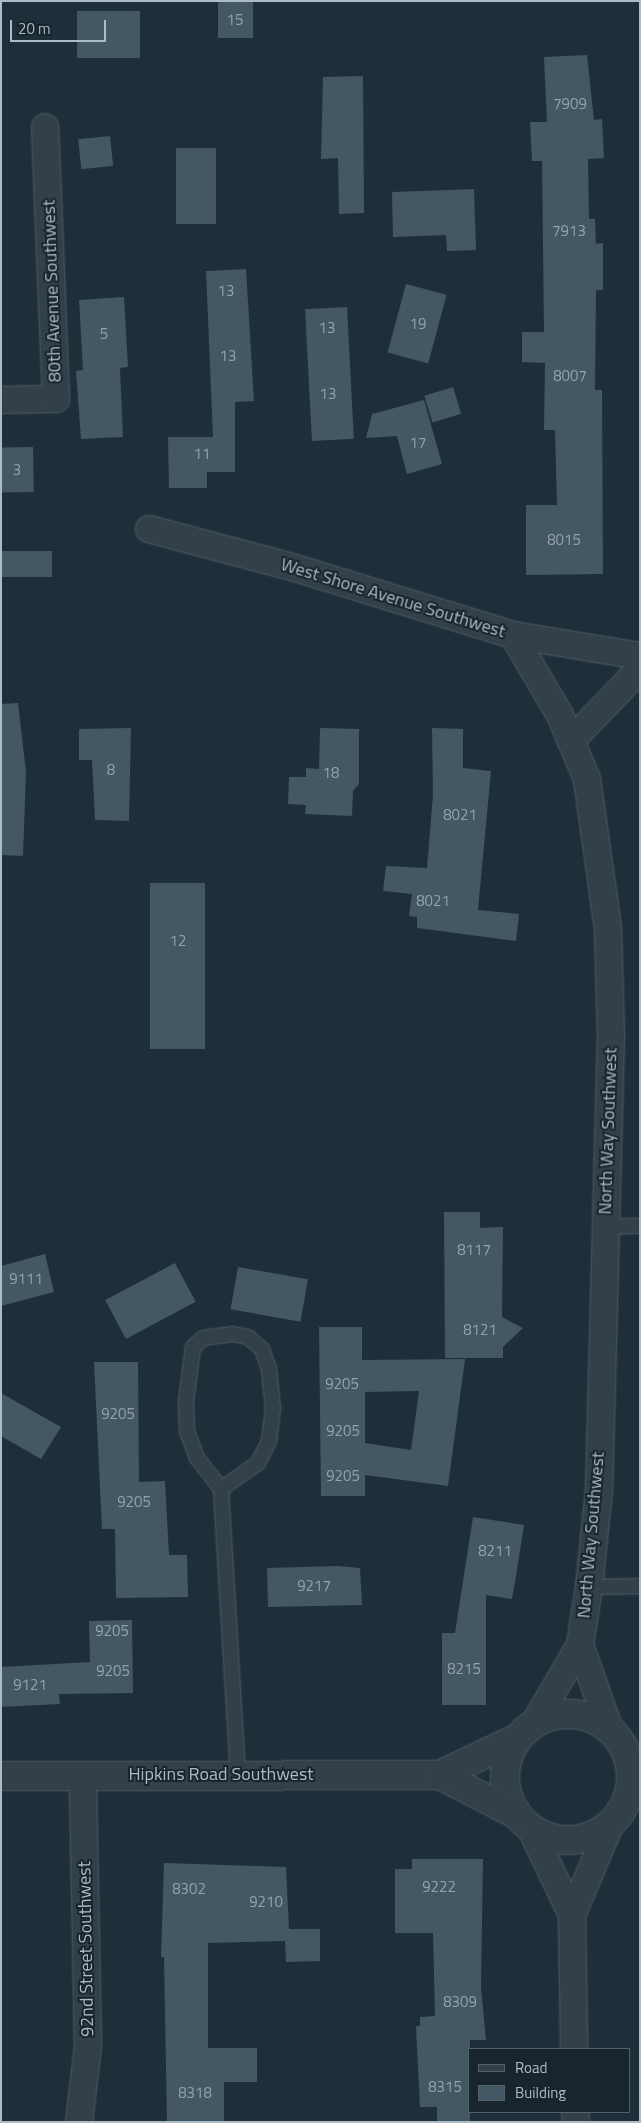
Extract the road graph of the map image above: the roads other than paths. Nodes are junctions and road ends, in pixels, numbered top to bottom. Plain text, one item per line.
1 (45, 128) dead end
2 (1, 400) edge
3 (149, 530) dead end
4 (513, 635) junction
5 (640, 656) edge
6 (640, 668) edge
7 (571, 741) junction
8 (640, 1226) edge
9 (605, 1227) junction
10 (221, 1489) junction
11 (640, 1586) edge
12 (589, 1587) junction
13 (580, 1645) junction
14 (526, 1731) junction
15 (624, 1742) edge
16 (238, 1772) junction
17 (83, 1775) junction
18 (440, 1775) junction
19 (1, 1776) edge
20 (634, 1797) edge
21 (524, 1822) junction
22 (610, 1825) junction
23 (572, 1915) junction
24 (574, 2048) edge
25 (79, 2122) edge

1 - 2 street, 80th Avenue Southwest
3 - 4 street, West Shore Avenue Southwest
4 - 5 street, West Shore Avenue Southwest
4 - 7 street, North Way Southwest
6 - 7 street
7 - 9 street, North Way Southwest
8 - 9 lane
9 - 12 street, North Way Southwest
10 - 10 lane
10 - 16 lane
11 - 12 lane
12 - 13 street, North Way Southwest
13 - 14 street, North Way Southwest
13 - 15 street, North Way Southwest
14 - 15 street
14 - 18 street, Hipkins Road Southwest
14 - 21 street
15 - 20 street
16 - 17 street, Hipkins Road Southwest
16 - 18 street, Hipkins Road Southwest
17 - 19 street, Hipkins Road Southwest
17 - 25 street, 92nd Street Southwest
18 - 21 street, Hipkins Road Southwest
20 - 22 street
21 - 22 street
21 - 23 street
22 - 23 street
23 - 24 street

